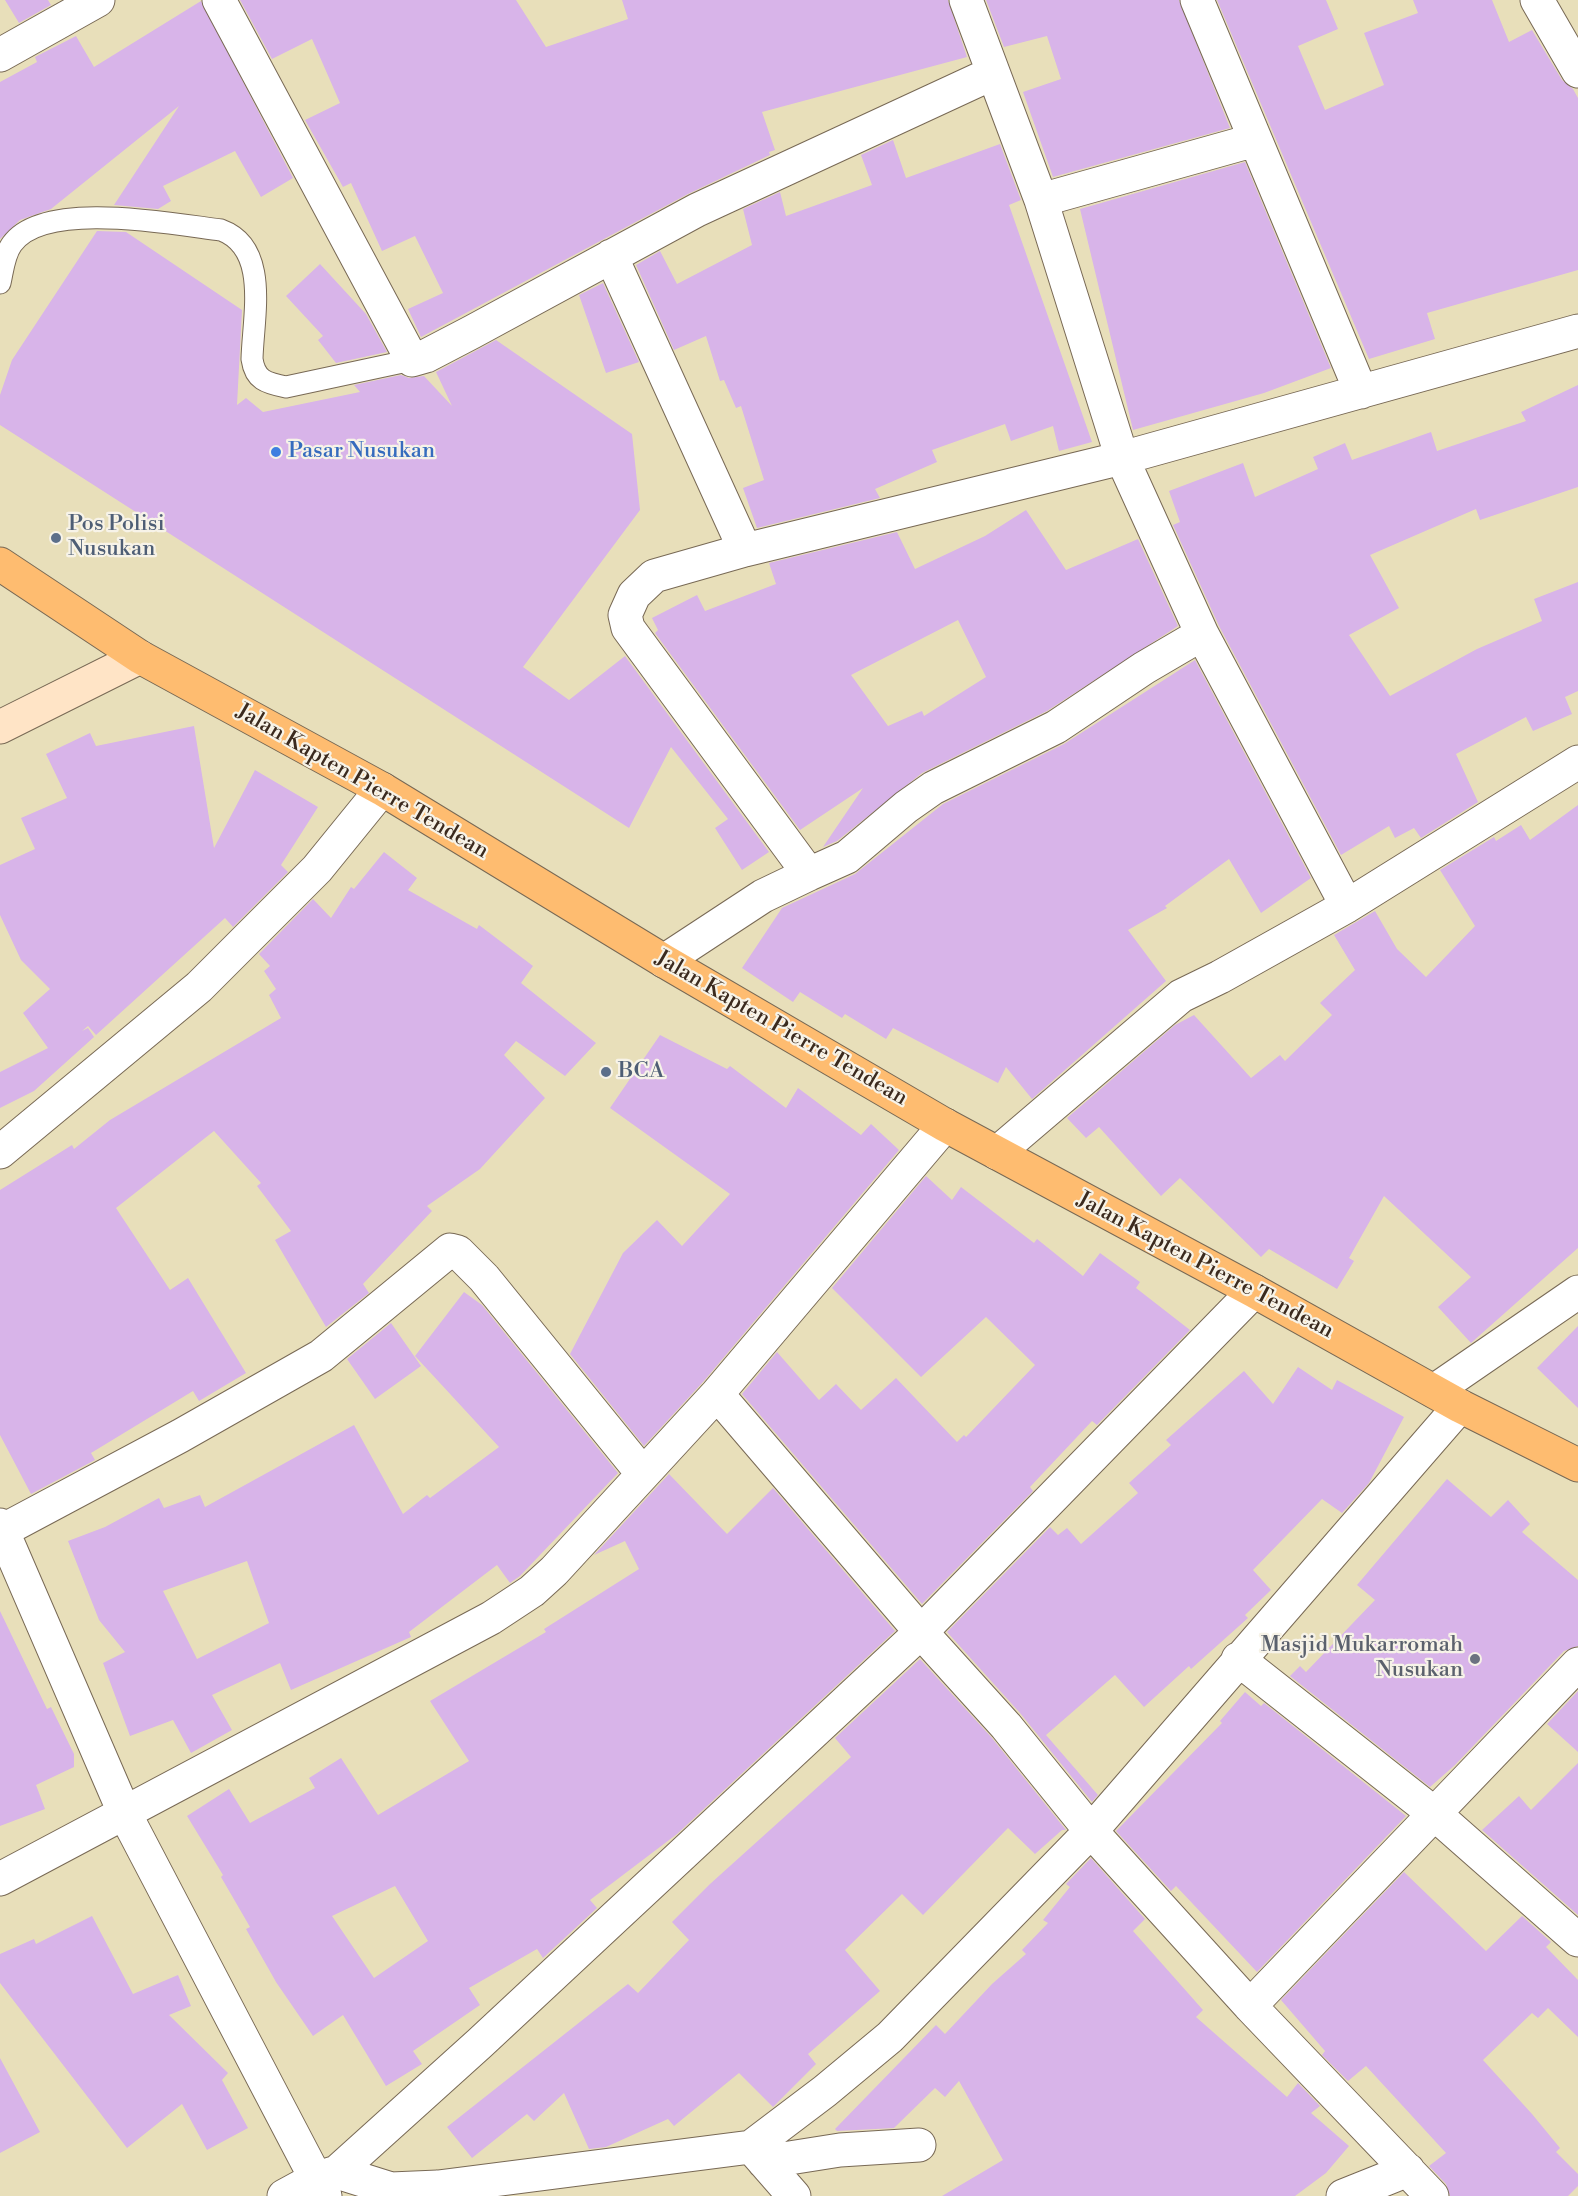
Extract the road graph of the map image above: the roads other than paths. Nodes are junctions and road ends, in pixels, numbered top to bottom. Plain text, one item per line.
1 (219, 0) edge
2 (966, 0) edge
3 (1197, 0) edge
4 (1537, 0) edge
5 (80, 4) edge
6 (0, 55) edge
7 (1578, 71) edge
8 (993, 73) junction
9 (1255, 140) junction
10 (1041, 200) junction
11 (611, 256) junction
12 (0, 283) edge
13 (1578, 331) edge
14 (412, 360) junction
15 (1361, 392) junction
16 (1122, 458) junction
17 (745, 550) junction
18 (0, 564) edge
19 (1202, 634) junction
20 (140, 657) junction
21 (0, 727) edge
22 (1578, 762) edge
23 (382, 789) junction
24 (809, 874) junction
25 (1347, 906) junction
26 (664, 961) junction
27 (945, 1125) junction
28 (0, 1152) edge
29 (997, 1153) junction
30 (1254, 1291) junction
31 (1578, 1292) edge
32 (717, 1394) junction
33 (1447, 1399) junction
34 (1578, 1465) edge
35 (643, 1474) junction
36 (1, 1529) edge
37 (921, 1632) junction
38 (1238, 1659) junction
39 (1578, 1664) edge
40 (124, 1812) junction
41 (1436, 1815) junction
42 (1092, 1831) junction
43 (0, 1879) edge
44 (1578, 1940) edge
45 (1251, 2006) junction
46 (919, 2145) dead end
47 (758, 2155) junction
48 (1408, 2170) junction
49 (327, 2182) edge
50 (284, 2196) edge
51 (794, 2196) edge
52 (1343, 2196) edge
53 (1432, 2196) edge

1 - 14 street
2 - 8 street
3 - 9 street
4 - 7 street
5 - 6 street
8 - 10 street
8 - 11 street
9 - 10 street
9 - 15 street
10 - 16 street
11 - 14 street
11 - 17 street
12 - 14 lane
13 - 15 street
15 - 16 street
16 - 17 street
16 - 19 street
17 - 24 street
18 - 20 highway, Jalan Kapten Pierre Tendean
19 - 24 street
19 - 25 street
20 - 21 main road
20 - 23 highway, Jalan Kapten Pierre Tendean
22 - 25 street
23 - 26 highway, Jalan Kapten Pierre Tendean
23 - 28 street
24 - 26 street
25 - 29 street
26 - 27 highway, Jalan Kapten Pierre Tendean
27 - 29 highway, Jalan Kapten Pierre Tendean
27 - 32 street
29 - 30 highway, Jalan Kapten Pierre Tendean
30 - 33 highway, Jalan Kapten Pierre Tendean
30 - 37 street
31 - 33 street
32 - 35 street
32 - 37 street
33 - 34 highway, Jalan Kapten Pierre Tendean
33 - 38 street
35 - 36 street
35 - 40 street
36 - 40 street
37 - 42 street
37 - 49 street
38 - 41 street
38 - 42 street
39 - 41 street
40 - 43 street
40 - 49 street
41 - 44 street
41 - 45 street
42 - 45 street
42 - 47 street
45 - 48 street
46 - 47 street
47 - 49 street
47 - 51 street
48 - 52 street
48 - 53 street
49 - 50 street

